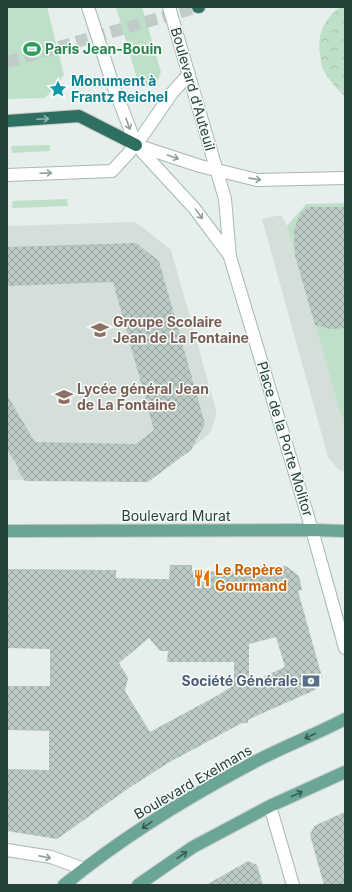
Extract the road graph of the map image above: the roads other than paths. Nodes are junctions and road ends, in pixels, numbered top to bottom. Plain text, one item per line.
1 (88, 7) edge
2 (170, 7) edge
3 (189, 74) junction
4 (7, 121) edge
5 (136, 145) junction
6 (217, 171) junction
7 (7, 175) edge
8 (345, 178) edge
9 (230, 257) junction
10 (312, 530) junction
11 (7, 531) edge
12 (345, 531) edge
13 (345, 648) edge
14 (345, 719) edge
15 (345, 772) edge
16 (270, 806) junction
17 (7, 850) edge
18 (84, 869) junction
19 (64, 885) edge
20 (138, 885) edge
21 (293, 885) edge

1 -> 5 street
2 - 3 street, Boulevard d'Auteuil
3 - 5 street
3 - 6 street, Boulevard d'Auteuil
4 -> 5 highway
5 -> 6 street
7 -> 5 street
5 -> 9 street, Place de la Porte Molitor
6 -> 8 street
6 - 9 street, Place de la Porte Molitor
9 - 10 street, Place de la Porte Molitor
10 - 11 main road, Boulevard Murat
10 - 12 main road, Boulevard Murat
10 - 13 street, Place de la Porte Molitor
14 -> 18 main road, Boulevard Exelmans
16 -> 15 main road
20 -> 16 main road
16 - 21 street
17 -> 18 street
18 - 19 main road, Boulevard Exelmans

